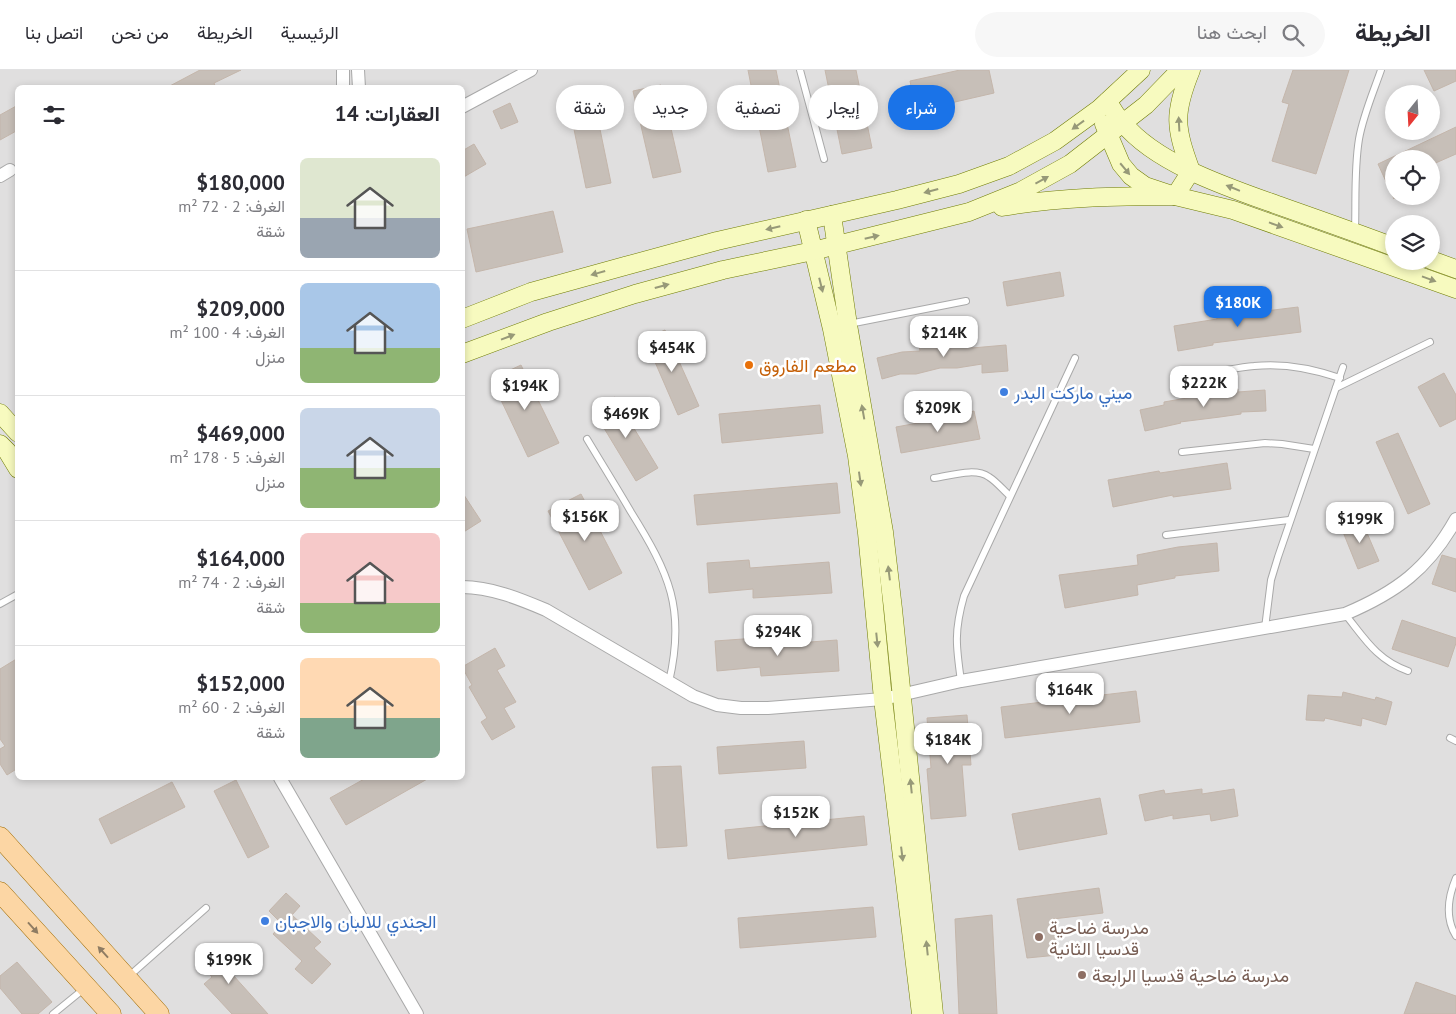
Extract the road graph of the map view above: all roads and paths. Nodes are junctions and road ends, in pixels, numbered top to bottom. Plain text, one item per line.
1 (343, 70) edge
2 (358, 70) edge
3 (531, 70) edge
4 (800, 70) edge
5 (1141, 70) edge
6 (1180, 70) edge
7 (1191, 70) edge
8 (1382, 70) edge
9 (518, 73) edge
10 (343, 85) edge
11 (359, 85) edge
12 (465, 104) edge
13 (1103, 105) junction
14 (1123, 124) junction
15 (1108, 134) junction
16 (824, 159) dead end
17 (1191, 171) junction
18 (1175, 196) junction
19 (969, 212) junction
20 (832, 215) junction
21 (806, 220) junction
22 (1355, 233) junction
23 (1385, 244) edge
24 (836, 245) junction
25 (813, 251) junction
26 (1440, 263) edge
27 (1456, 269) edge
28 (1456, 289) edge
29 (966, 301) dead end
30 (465, 318) edge
31 (840, 327) junction
32 (1430, 342) dead end
33 (465, 353) edge
34 (1075, 358) dead end
35 (1344, 368) dead end
36 (1215, 372) dead end
37 (1340, 378) junction
38 (1336, 388) junction
39 (0, 413) edge
40 (15, 430) edge
41 (587, 439) dead end
42 (0, 444) edge
43 (1314, 450) junction
44 (1182, 452) dead end
45 (15, 464) edge
46 (934, 478) dead end
47 (1010, 496) junction
48 (1456, 519) edge
49 (1289, 520) junction
50 (876, 532) junction
51 (1166, 535) dead end
52 (465, 587) edge
53 (15, 596) edge
54 (0, 604) edge
55 (893, 609) junction
56 (874, 612) junction
57 (1345, 614) junction
58 (1265, 628) junction
59 (1408, 671) dead end
60 (961, 681) junction
61 (669, 683) junction
62 (902, 695) junction
63 (883, 699) junction
64 (281, 780) edge
65 (0, 837) edge
66 (1456, 878) edge
67 (0, 892) edge
68 (206, 908) dead end
69 (1456, 936) edge
70 (126, 978) junction
71 (86, 987) junction
72 (53, 1014) edge
73 (110, 1014) edge
74 (159, 1014) edge
75 (417, 1014) edge
76 (921, 1014) edge
77 (934, 1014) edge

1 - 10 street
2 - 11 street
3 - 9 street
4 - 16 lane
5 - 13 street
6 - 14 street
17 -> 7 street
8 - 22 lane
9 - 12 street
13 - 14 street
13 - 15 street
13 -> 20 street
14 - 15 street
14 - 17 street
15 -> 18 street
19 -> 15 street
17 - 18 street
22 -> 17 street
18 - 19 street
18 -> 28 street
24 -> 19 street
20 - 21 street
20 - 24 street
21 - 25 street
21 -> 30 street
22 - 23 street
24 - 25 street
24 - 31 street
25 -> 31 street
33 -> 25 street
26 - 27 street
29 - 31 lane
31 - 50 street
32 - 38 lane
34 - 47 lane
35 - 37 lane
36 - 37 lane
37 - 38 lane
38 - 43 lane
39 - 40 street
41 - 61 lane
42 - 45 street
43 - 44 lane
43 - 49 lane
46 - 47 lane
47 - 60 lane
48 - 57 street
49 - 51 lane
49 - 58 lane
55 -> 50 street
50 - 56 street
52 - 61 street
53 - 54 lane
55 - 56 street
55 - 62 street
56 -> 63 street
57 - 58 street
57 - 59 lane
58 - 60 street
60 - 62 street
61 - 63 street
62 - 63 street
77 -> 62 street
63 -> 76 street
64 - 75 street
70 -> 65 main road
66 - 69 lane
67 -> 71 main road
68 - 70 lane
70 - 74 main road
71 - 72 lane
71 - 73 main road

